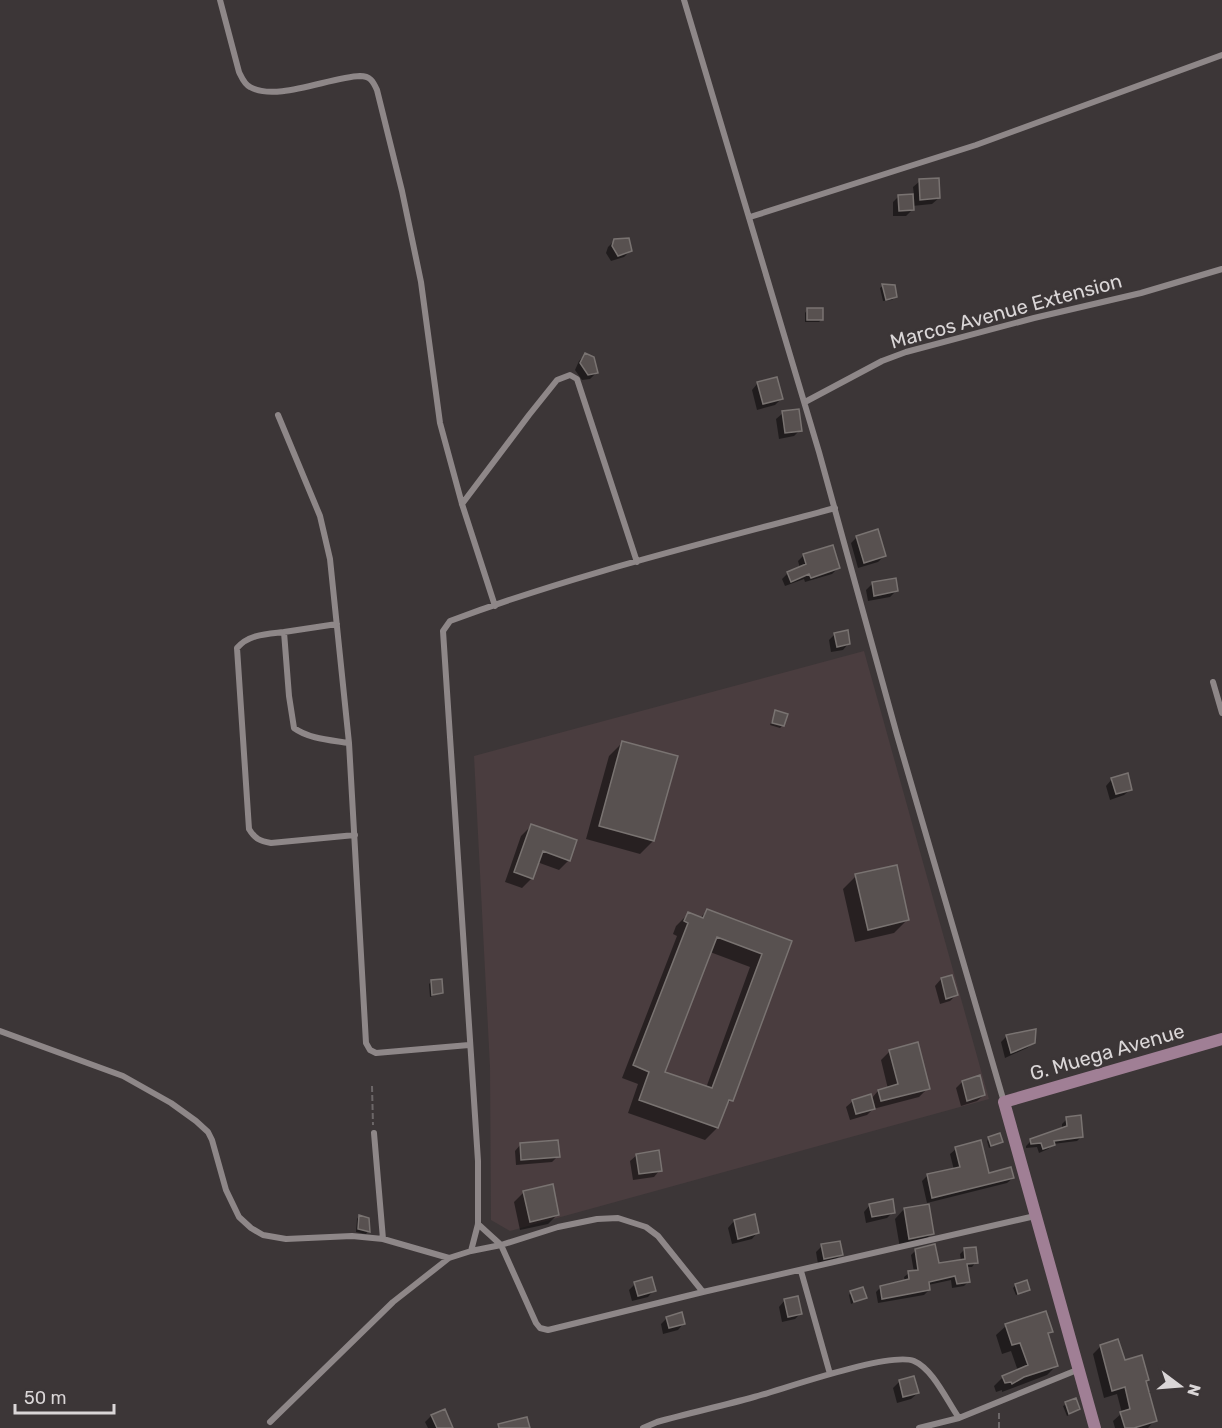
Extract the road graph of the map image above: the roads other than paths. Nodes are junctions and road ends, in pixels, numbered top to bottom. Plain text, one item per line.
1 (220, 0) edge
2 (684, 0) edge
3 (1222, 55) edge
4 (750, 217) junction
5 (1222, 269) edge
6 (805, 402) junction
7 (278, 415) dead end
8 (462, 504) junction
9 (835, 508) junction
10 (637, 562) junction
11 (495, 606) junction
12 (337, 624) junction
13 (284, 632) junction
14 (1213, 682) dead end
15 (1222, 713) edge
16 (348, 743) junction
17 (355, 836) junction
18 (0, 1030) edge
19 (1222, 1039) edge
20 (470, 1045) junction
21 (1004, 1102) junction
22 (374, 1133) road end
23 (1035, 1216) junction
24 (478, 1224) junction
25 (382, 1239) junction
26 (501, 1245) junction
27 (471, 1251) junction
28 (449, 1258) junction
29 (801, 1271) junction
30 (702, 1292) junction
31 (1077, 1370) junction
32 (831, 1374) junction
33 (959, 1418) junction
34 (270, 1422) dead end
35 (643, 1428) edge
36 (919, 1428) edge
37 (1095, 1428) edge

1 - 8 street
2 - 4 street
3 - 4 street
4 - 6 street
5 - 6 street, Marcos Avenue Extension
6 - 9 street
7 - 12 street
8 - 10 street
8 - 11 street
9 - 10 street
9 - 21 street
10 - 11 street
11 - 20 street
12 - 13 street
12 - 16 street
13 - 16 street
13 - 17 street
14 - 15 street
16 - 17 street
17 - 20 street
18 - 25 street
19 - 21 street, G. Muega Avenue
20 - 24 street
21 - 23 street
22 - 25 street
23 - 29 street
23 - 31 street
24 - 26 street
24 - 27 street
25 - 28 street
26 - 27 street
26 - 30 street
26 - 30 street
27 - 28 street
28 - 34 street
29 - 30 street
29 - 32 street
31 - 33 street
31 - 37 street
32 - 33 street
32 - 35 street
33 - 36 street

